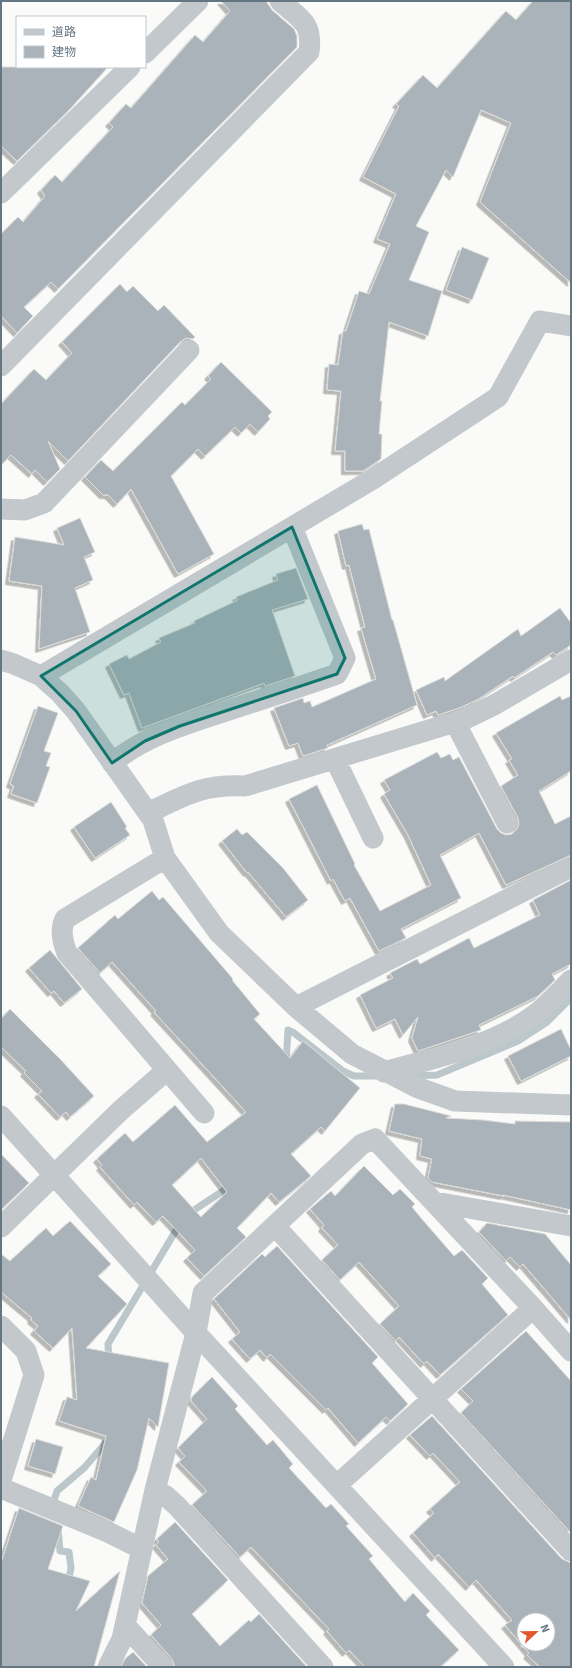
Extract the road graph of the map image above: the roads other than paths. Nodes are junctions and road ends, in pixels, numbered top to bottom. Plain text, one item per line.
1 (198, 1) edge
2 (280, 1) edge
3 (146, 52) edge
4 (129, 68) edge
5 (1, 193) edge
6 (571, 326) edge
7 (189, 350) dead end
8 (1, 366) edge
9 (1, 509) edge
10 (292, 527) junction
11 (1, 660) edge
12 (568, 669) edge
13 (40, 676) junction
14 (455, 722) junction
15 (335, 759) junction
16 (112, 763) junction
17 (148, 813) junction
18 (507, 822) dead end
19 (373, 838) dead end
20 (165, 858) junction
21 (571, 867) edge
22 (571, 980) edge
23 (296, 1008) junction
24 (168, 1070) junction
25 (384, 1072) junction
26 (570, 1104) edge
27 (204, 1113) dead end
28 (1, 1116) edge
29 (54, 1176) junction
30 (435, 1202) junction
31 (275, 1226) junction
32 (571, 1226) edge
33 (1, 1227) edge
34 (533, 1308) junction
35 (1, 1326) edge
36 (196, 1333) junction
37 (571, 1351) edge
38 (434, 1399) junction
39 (1, 1480) edge
40 (338, 1485) junction
41 (1, 1488) edge
42 (155, 1490) junction
43 (142, 1549) junction
44 (571, 1551) edge
45 (125, 1625) junction
46 (108, 1667) edge
47 (163, 1667) edge
48 (323, 1667) edge
49 (504, 1667) edge

1 - 3 street
2 - 8 street
4 - 5 street
6 - 10 street
7 - 9 street
10 - 13 street
10 - 16 street
11 - 13 street
12 - 14 street
13 - 16 street
14 - 15 street
14 - 18 street
15 - 17 street
15 - 19 street
16 - 17 street
17 - 20 street
20 - 23 street
20 - 24 street
21 - 23 street
22 - 25 street
23 - 25 street
24 - 27 street
24 - 29 street
25 - 26 street
28 - 29 street
29 - 33 street
29 - 36 street
30 - 31 street
30 - 32 street
30 - 34 street
31 - 36 street
31 - 38 street
34 - 37 street
34 - 38 street
35 - 39 street
36 - 40 street
36 - 42 street
38 - 40 street
38 - 44 street
40 - 49 street
41 - 43 street
42 - 43 street
42 - 48 street
43 - 45 street
45 - 46 street
45 - 47 street

